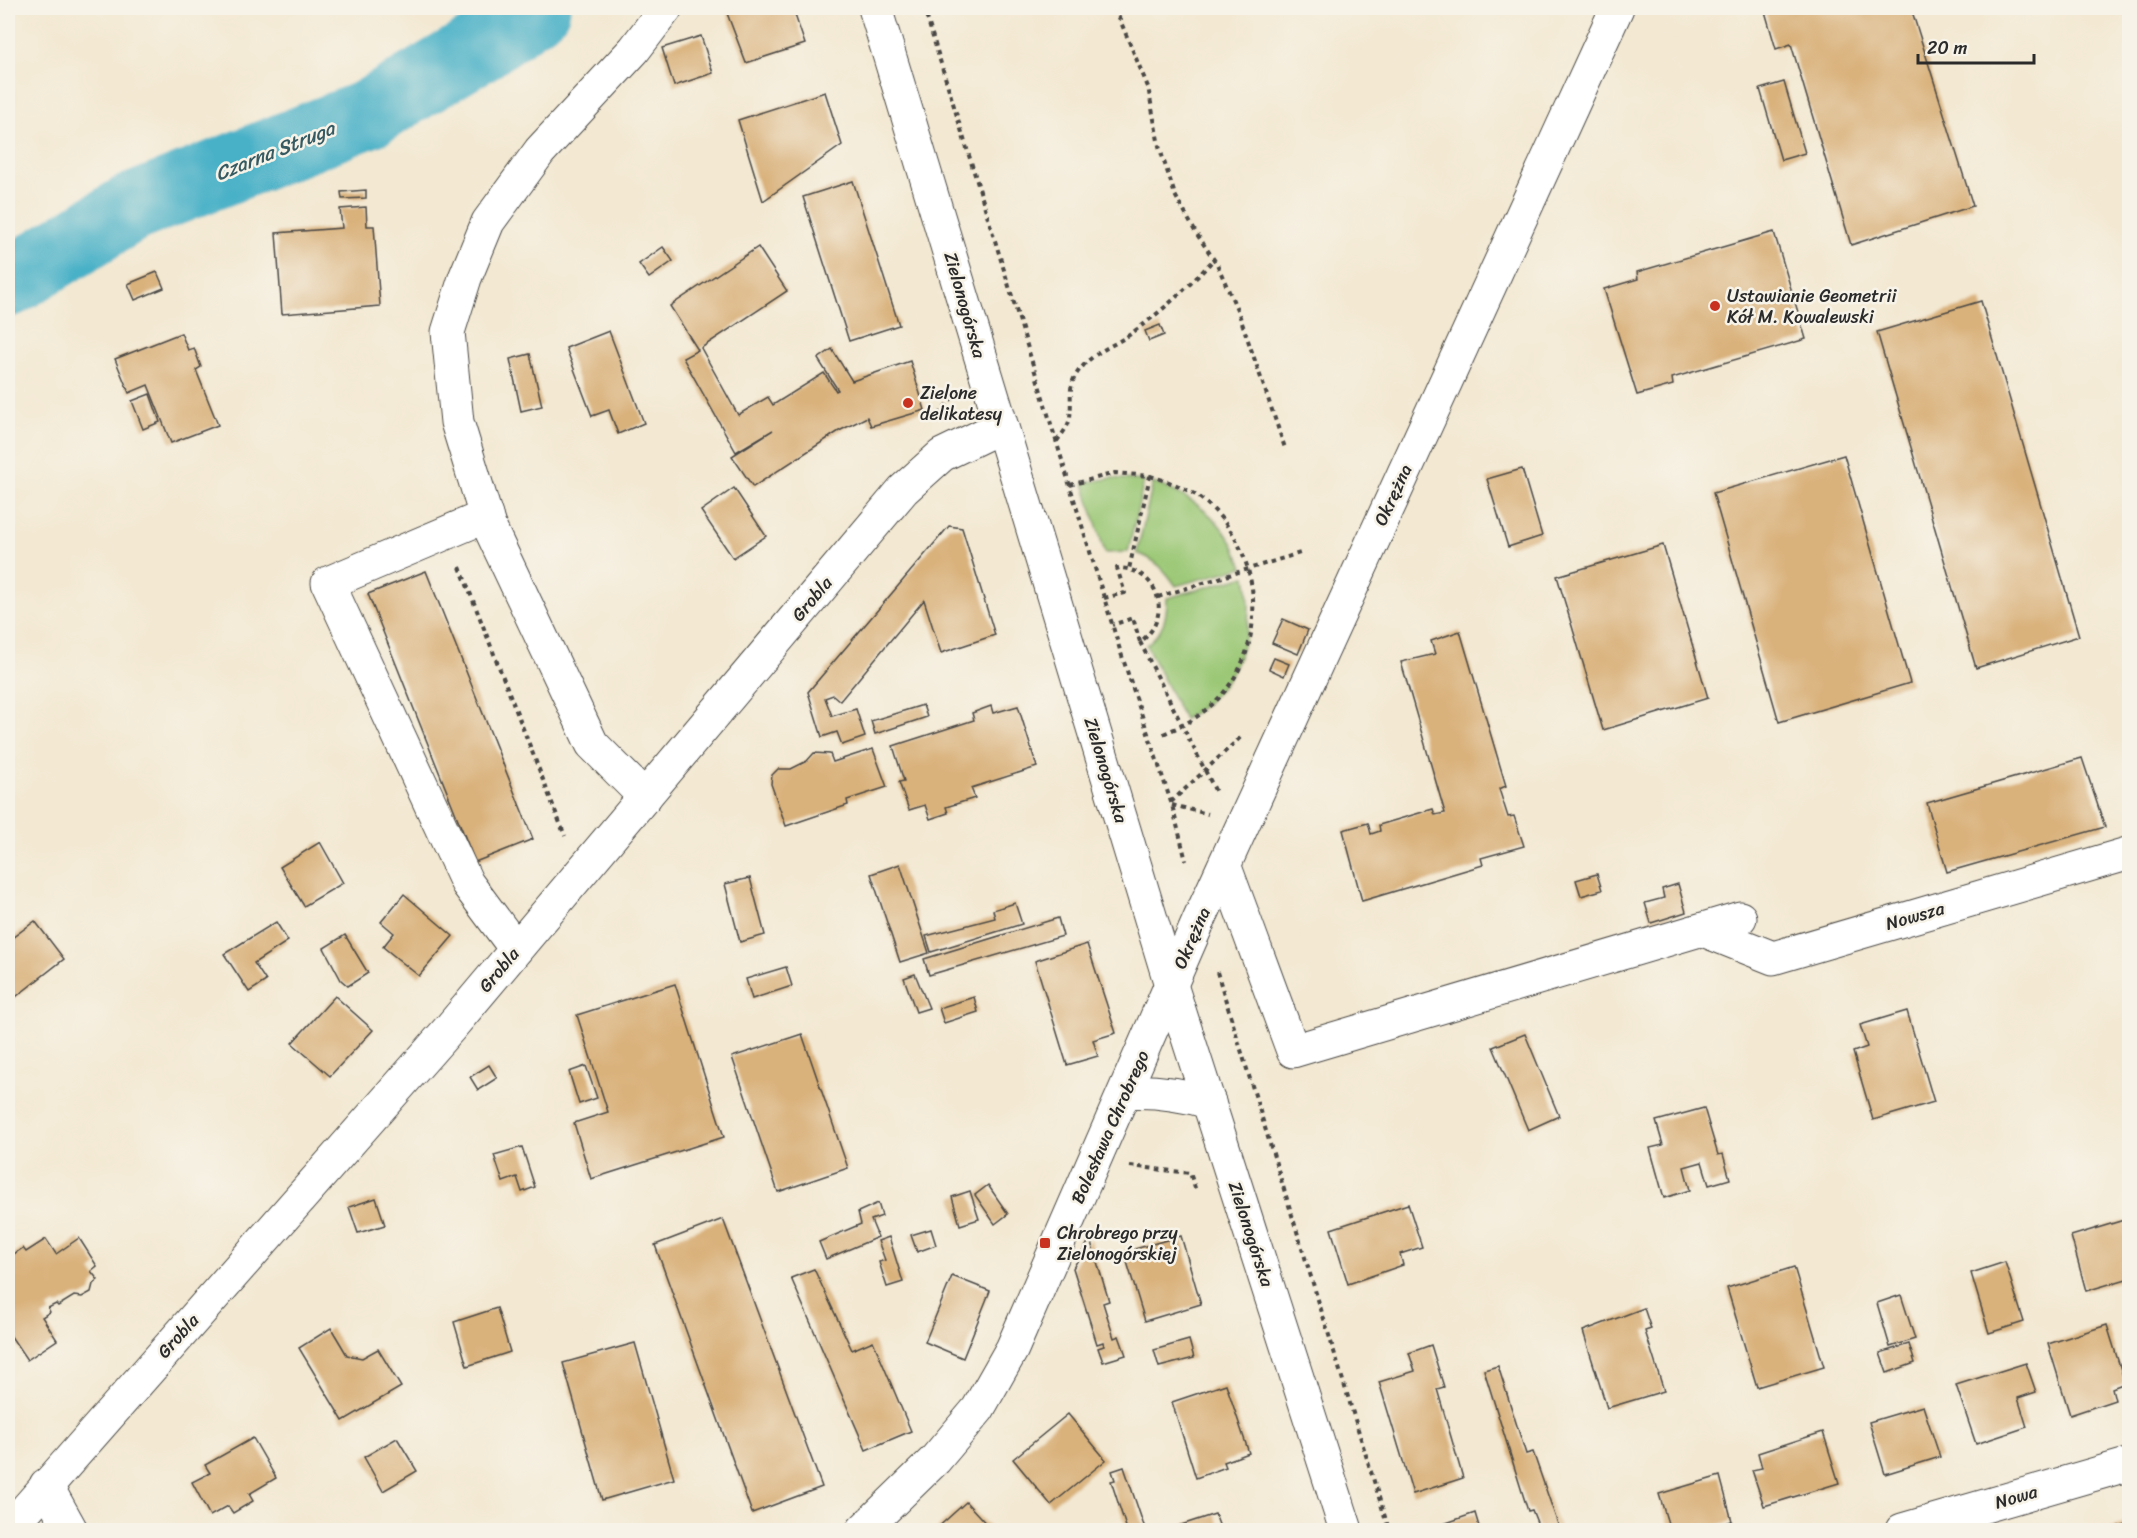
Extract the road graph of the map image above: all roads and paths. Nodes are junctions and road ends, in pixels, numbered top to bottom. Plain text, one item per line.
1 (666, 8) edge
2 (875, 8) edge
3 (924, 8) edge
4 (1115, 8) edge
5 (1617, 8) edge
6 (1214, 259) junction
7 (1000, 427) junction
8 (1057, 442) junction
9 (1285, 448) dead end
10 (1150, 476) junction
11 (1070, 485) junction
12 (486, 516) junction
13 (446, 533) junction
14 (1300, 553) dead end
15 (1129, 569) junction
16 (1250, 570) junction
17 (1158, 597) junction
18 (1104, 598) junction
19 (1112, 625) junction
20 (1140, 642) junction
21 (1182, 726) junction
22 (1163, 734) dead end
23 (645, 797) junction
24 (1172, 805) junction
25 (1237, 821) junction
26 (567, 841) dead end
27 (2130, 853) edge
28 (1186, 862) dead end
29 (1225, 867) junction
30 (1200, 918) junction
31 (1740, 918) dead end
32 (1703, 930) junction
33 (516, 950) junction
34 (1172, 985) junction
35 (1125, 1092) junction
36 (1209, 1102) junction
37 (2130, 1464) edge
38 (46, 1485) junction
39 (8, 1530) edge
40 (71, 1530) edge
41 (864, 1530) edge
42 (1346, 1530) edge
43 (1389, 1530) edge
44 (1902, 1530) edge

1 - 12 street
2 - 7 street, Zielonogórska
3 - 8 path
4 - 6 path
5 - 25 street, Okrężna
6 - 8 path
6 - 9 path
7 - 23 street, Grobla
7 - 34 street, Zielonogórska
8 - 11 path
10 - 11 path
10 - 15 path
10 - 16 path
11 - 18 path
12 - 13 street
12 - 23 street
13 - 26 path
13 - 33 street
14 - 16 path
15 - 17 path
15 - 18 path
16 - 17 path
16 - 21 path
17 - 20 path
18 - 19 path
19 - 20 path
19 - 24 path
20 - 21 path
21 - 22 path
21 - 25 path
23 - 33 street, Grobla
24 - 25 path
24 - 28 path
25 - 29 street, Okrężna
27 - 32 street, Nowsza
29 - 30 street, Okrężna
29 - 32 street
30 - 34 street, Okrężna
30 - 43 path
31 - 32 street
33 - 38 street, Grobla
34 - 35 street, Bolesława Chrobrego
34 - 36 street, Zielonogórska
35 - 36 street
35 - 41 street, Bolesława Chrobrego
36 - 42 street, Zielonogórska
37 - 44 street, Nowa
38 - 39 street, Grobla
38 - 40 street

